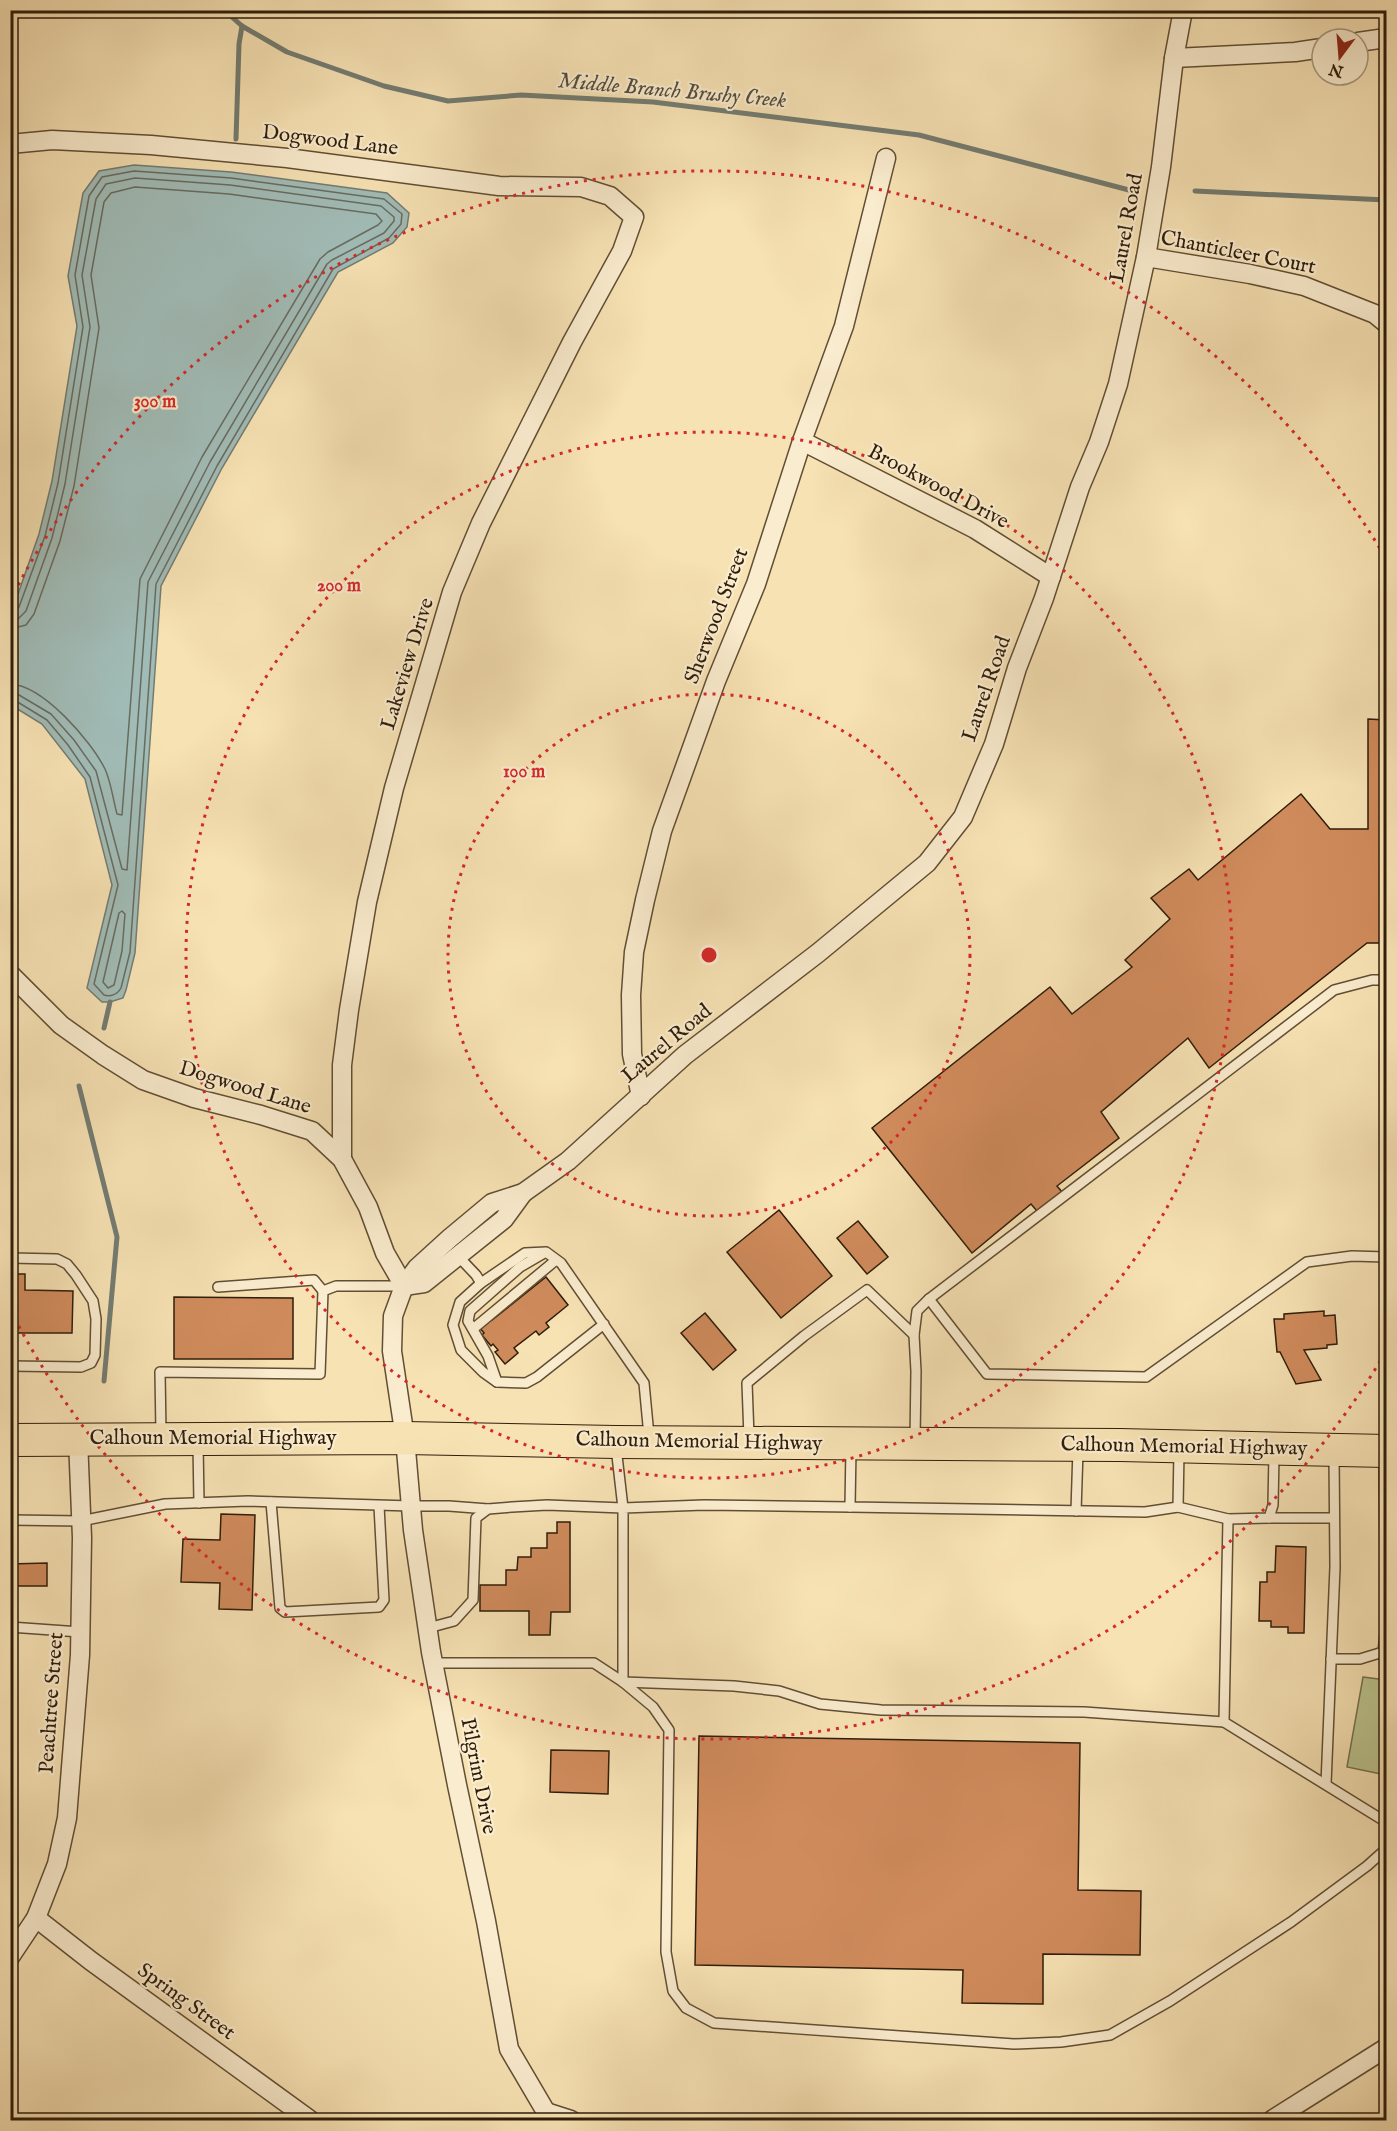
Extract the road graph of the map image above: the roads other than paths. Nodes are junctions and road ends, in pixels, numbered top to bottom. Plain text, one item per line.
1 (1184, 10) edge
2 (1386, 38) edge
3 (1370, 40) edge
4 (1310, 50) edge
5 (1174, 58) junction
6 (10, 144) edge
7 (886, 158) dead end
8 (634, 217) joint
9 (1146, 257) junction
10 (1386, 323) edge
11 (802, 441) junction
12 (1051, 577) junction
13 (10, 974) edge
14 (1386, 980) edge
15 (641, 1095) junction
16 (342, 1159) junction
17 (523, 1193) junction
18 (546, 1252) junction
19 (457, 1255) junction
20 (1386, 1257) edge
21 (10, 1258) edge
22 (556, 1260) junction
23 (481, 1283) junction
24 (404, 1286) junction
25 (218, 1287) dead end
26 (323, 1291) junction
27 (929, 1299) junction
28 (604, 1324) junction
29 (473, 1329) junction
30 (914, 1335) junction
31 (10, 1366) edge
32 (497, 1382) junction
33 (405, 1437) junction
34 (162, 1438) junction
35 (198, 1438) junction
36 (78, 1439) junction
37 (10, 1440) edge
38 (616, 1442) junction
39 (650, 1442) junction
40 (749, 1442) junction
41 (851, 1443) junction
42 (915, 1443) junction
43 (1078, 1445) junction
44 (1179, 1446) junction
45 (1274, 1449) junction
46 (1334, 1450) junction
47 (1385, 1451) edge
48 (271, 1502) junction
49 (199, 1503) junction
50 (379, 1506) junction
51 (411, 1506) junction
52 (1178, 1507) junction
53 (623, 1508) junction
54 (850, 1508) junction
55 (488, 1509) junction
56 (1076, 1510) junction
57 (1269, 1518) junction
58 (1334, 1518) junction
59 (1228, 1519) junction
60 (10, 1520) edge
61 (81, 1521) junction
62 (10, 1627) edge
63 (428, 1628) junction
64 (80, 1632) junction
65 (1385, 1652) edge
66 (1331, 1659) junction
67 (433, 1663) junction
68 (623, 1682) junction
69 (1224, 1722) junction
70 (1326, 1784) junction
71 (1386, 1822) edge
72 (1386, 1849) edge
73 (36, 1918) junction
74 (10, 1958) edge
75 (1386, 2048) edge
76 (545, 2116) edge
77 (310, 2121) edge
78 (571, 2121) edge
79 (1272, 2121) edge

1 - 5 street, Laurel Road
2 - 3 street
4 - 5 street
5 - 9 street, Laurel Road
6 - 8 street, Dogwood Lane
7 - 11 street, Sherwood Street
8 - 16 street, Lakeview Drive
9 - 10 street, Chanticleer Court
9 - 12 street, Laurel Road
11 - 12 street, Brookwood Drive
11 - 15 street, Sherwood Street
12 - 15 street, Laurel Road
13 - 16 street, Dogwood Lane
14 - 27 lane
15 - 17 street, Laurel Road
16 - 24 street, Dogwood Lane
17 - 19 street, Laurel Road
17 - 24 street, Laurel Road
18 - 22 lane
18 - 23 lane
18 - 29 lane
19 - 23 lane
19 - 24 street, Laurel Road
20 - 27 lane
21 - 31 lane
22 - 28 lane
22 - 29 lane
23 - 32 lane
24 - 26 lane
24 - 33 street
25 - 26 lane
26 - 34 lane
27 - 30 lane
28 - 32 lane
28 - 39 lane
29 - 32 lane
30 - 40 lane
30 - 42 lane
33 - 35 highway, Calhoun Memorial Highway
33 - 38 highway, Calhoun Memorial Highway
33 - 51 street, Pilgrim Drive
34 - 35 highway, Calhoun Memorial Highway
34 - 36 highway, Calhoun Memorial Highway
35 - 49 lane
36 - 37 highway, Calhoun Memorial Highway
36 - 61 street, Peachtree Street
38 - 39 highway, Calhoun Memorial Highway
38 - 53 lane
39 - 40 highway, Calhoun Memorial Highway
40 - 41 highway, Calhoun Memorial Highway
41 - 42 highway, Calhoun Memorial Highway
41 - 54 lane
42 - 43 highway, Calhoun Memorial Highway
43 - 44 highway, Calhoun Memorial Highway
43 - 56 lane
44 - 45 highway, Calhoun Memorial Highway
44 - 52 lane
45 - 46 highway, Calhoun Memorial Highway
45 - 57 lane
46 - 47 highway, Calhoun Memorial Highway
46 - 58 lane
47 - 65 lane
48 - 49 lane
48 - 50 lane
48 - 50 lane
49 - 61 lane
50 - 51 lane
51 - 55 lane
51 - 63 street, Pilgrim Drive
52 - 56 lane
52 - 59 lane
53 - 54 lane
53 - 55 lane
53 - 68 lane
54 - 56 lane
55 - 63 lane
57 - 58 lane
57 - 59 lane
58 - 66 lane
59 - 69 lane
60 - 61 lane
61 - 64 street, Peachtree Street
62 - 64 lane
63 - 67 street, Pilgrim Drive
64 - 73 street, Peachtree Street
65 - 66 lane
66 - 70 lane
67 - 68 lane
67 - 76 street, Pilgrim Drive
68 - 69 lane
68 - 72 lane
69 - 70 lane
70 - 71 lane
73 - 74 street, Peachtree Street
73 - 77 street, Spring Street
75 - 79 street
76 - 78 street

